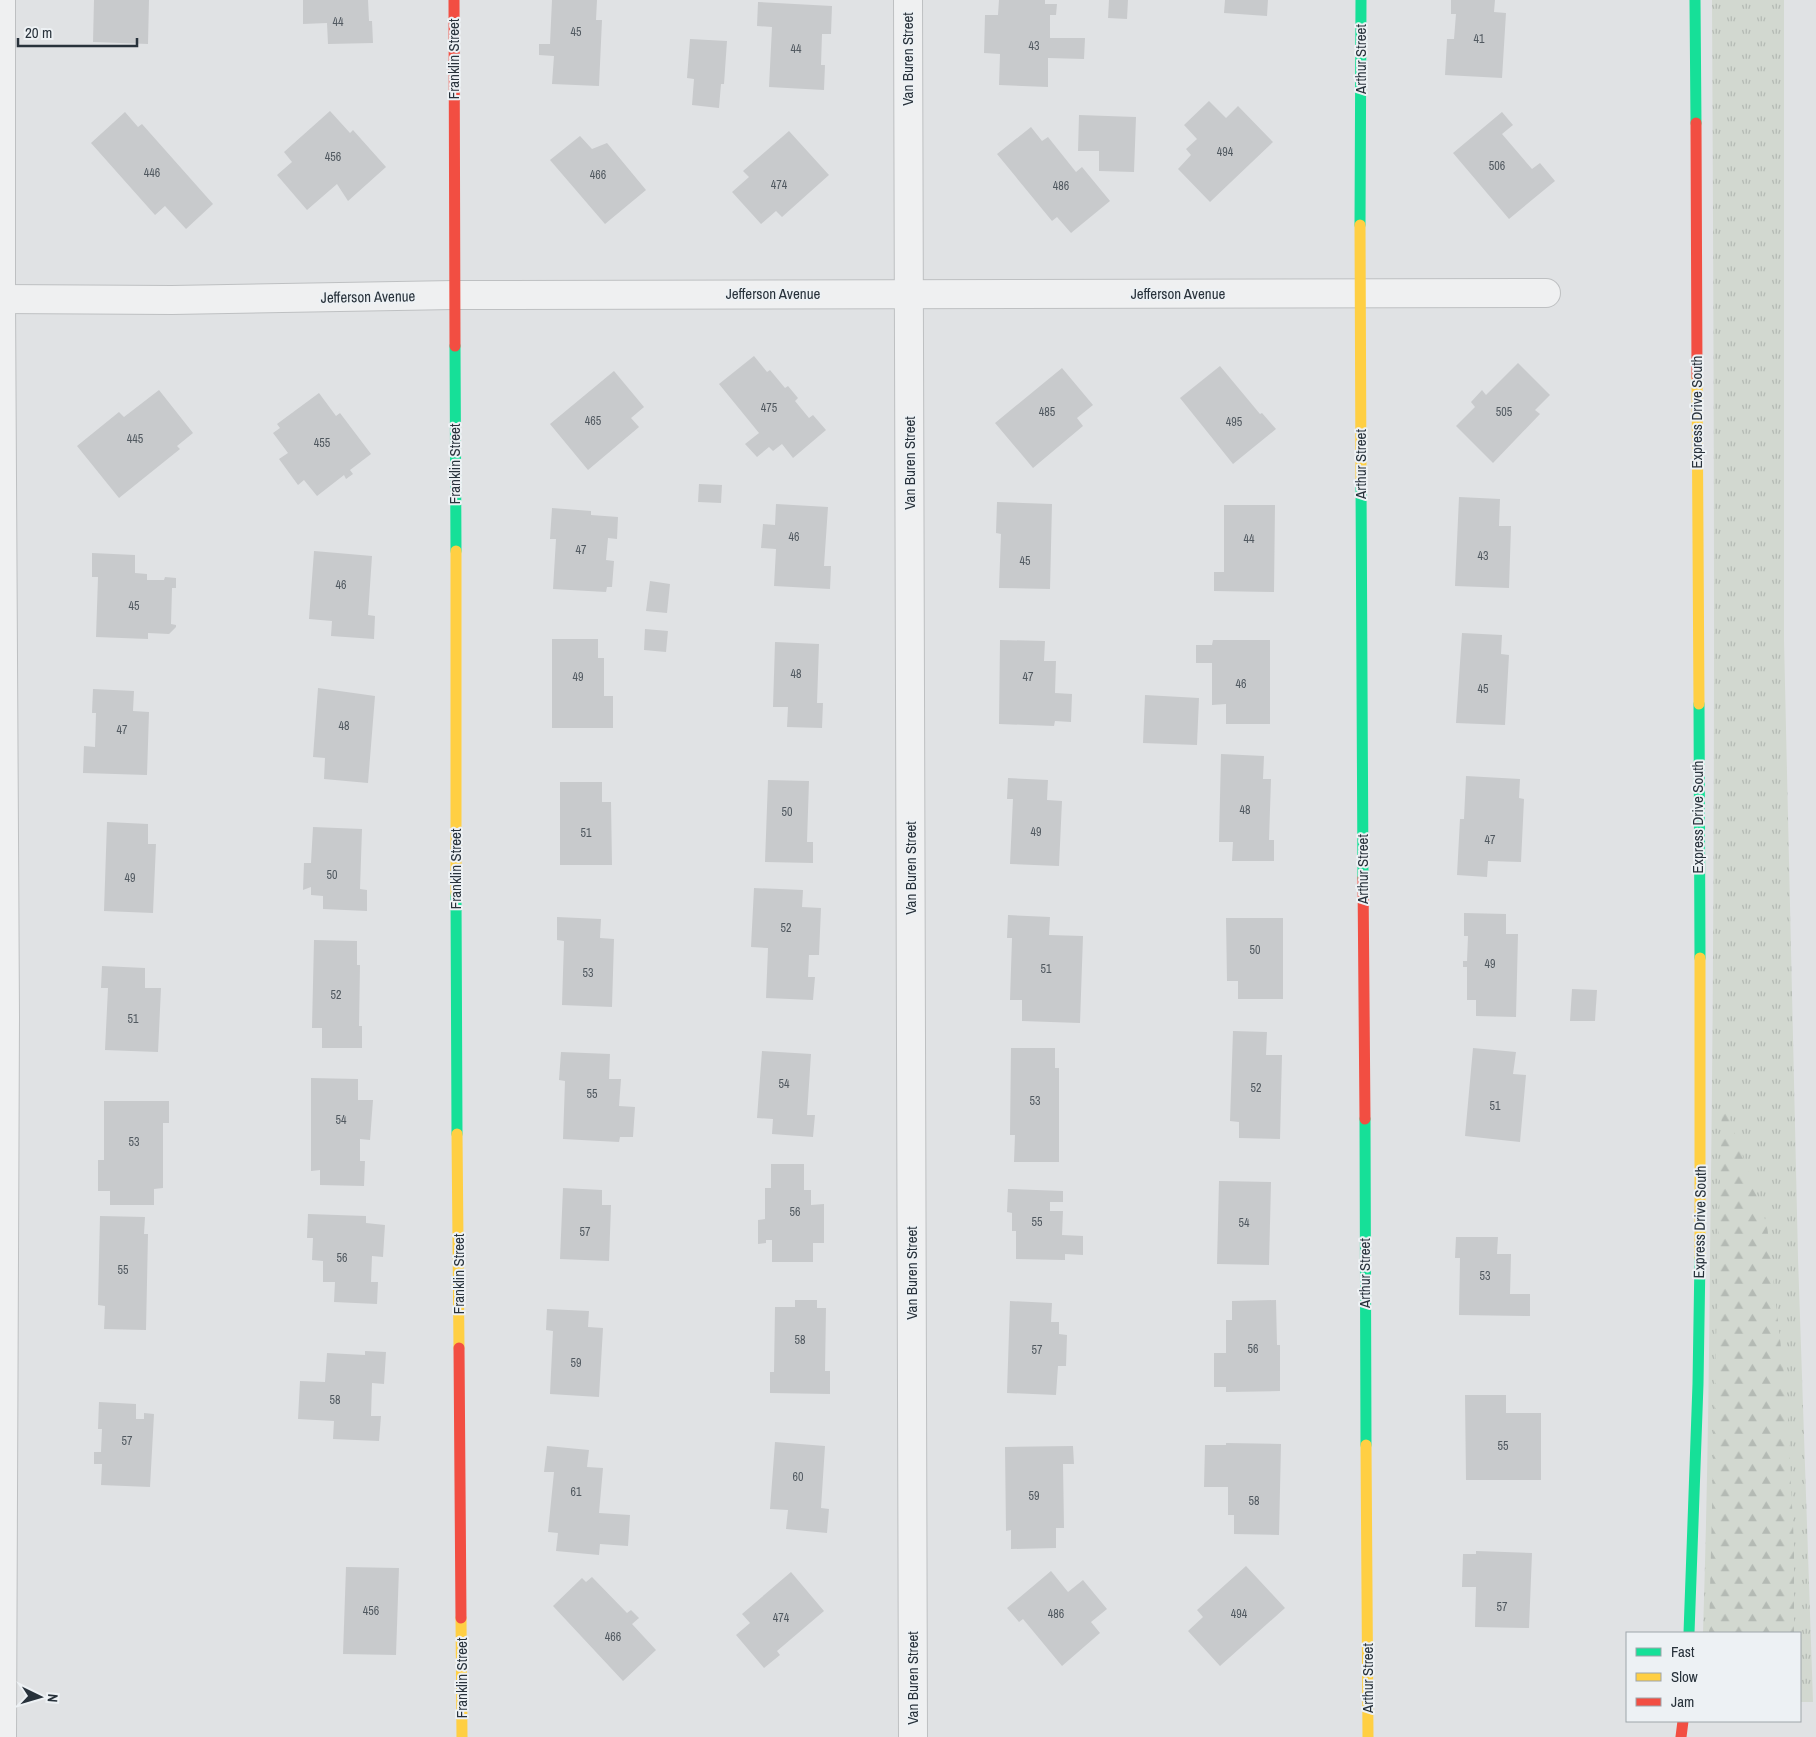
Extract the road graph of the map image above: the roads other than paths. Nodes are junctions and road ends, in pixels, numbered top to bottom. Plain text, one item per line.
1 (1, 0) edge
2 (454, 0) edge
3 (908, 0) edge
4 (1361, 0) edge
5 (1695, 0) edge
6 (1546, 293) dead end
7 (910, 294) junction
8 (1360, 294) junction
9 (454, 296) junction
10 (0, 299) edge
11 (1689, 1632) edge
12 (1683, 1722) edge
13 (2, 1737) edge
14 (462, 1737) edge
15 (913, 1737) edge
16 (1368, 1737) edge
17 (1681, 1737) edge

1 - 10 street
2 - 9 street, Franklin Street
3 - 7 street, Van Buren Street
4 - 8 street, Arthur Street
5 - 11 street, Express Drive South
6 - 8 street, Jefferson Avenue
7 - 8 street, Jefferson Avenue
7 - 9 street, Jefferson Avenue
7 - 15 street, Van Buren Street
8 - 16 street, Arthur Street
9 - 10 street, Jefferson Avenue
9 - 14 street, Franklin Street
10 - 13 street
12 - 17 street

